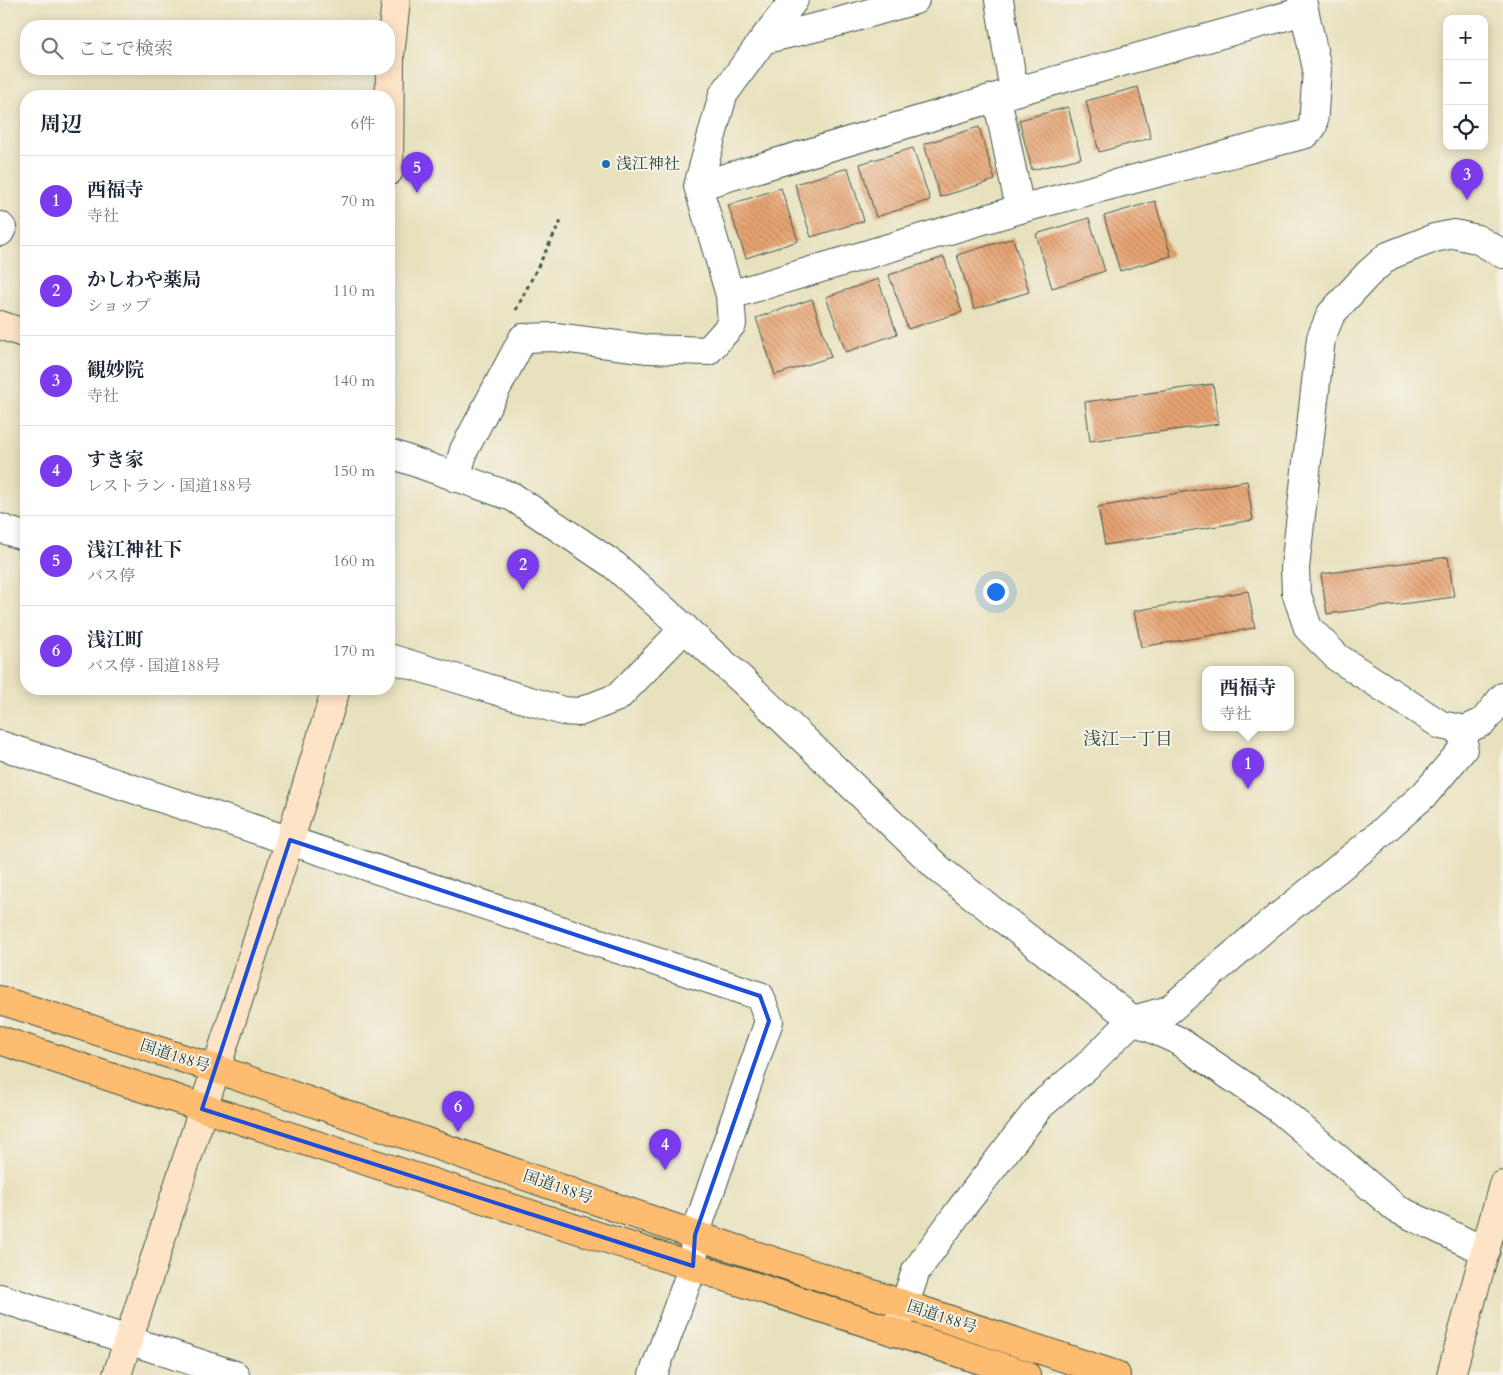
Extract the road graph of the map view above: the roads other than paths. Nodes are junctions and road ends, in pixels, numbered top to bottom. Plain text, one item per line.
1 (396, 0) edge
2 (794, 0) edge
3 (915, 0) edge
4 (999, 0) edge
5 (1303, 5) edge
6 (394, 20) edge
7 (763, 40) junction
8 (390, 75) edge
9 (390, 90) edge
10 (1005, 95) junction
11 (698, 186) junction
12 (1020, 209) junction
13 (0, 226) edge
14 (0, 232) edge
15 (1503, 254) edge
16 (730, 295) junction
17 (0, 325) edge
18 (20, 332) edge
19 (395, 454) edge
20 (456, 478) junction
21 (0, 528) edge
22 (20, 535) edge
23 (685, 628) junction
24 (395, 660) edge
25 (334, 695) edge
26 (1503, 697) edge
27 (1465, 730) junction
28 (0, 745) edge
29 (290, 840) junction
30 (0, 1000) edge
31 (1133, 1020) junction
32 (0, 1040) edge
33 (216, 1069) junction
34 (202, 1109) junction
35 (1503, 1185) edge
36 (695, 1235) junction
37 (1486, 1250) junction
38 (693, 1266) junction
39 (0, 1298) edge
40 (904, 1304) junction
41 (895, 1332) junction
42 (129, 1340) junction
43 (117, 1375) edge
44 (235, 1375) edge
45 (653, 1375) edge
46 (1026, 1375) edge
47 (1116, 1375) edge
48 (1452, 1375) edge

1 - 6 street
2 - 7 street
3 - 7 street
4 - 10 street
5 - 10 street
5 - 12 street
7 - 11 street
8 - 9 street
10 - 11 street
10 - 12 street
11 - 16 street
12 - 16 street
13 - 14 street
15 - 27 street
16 - 20 street
17 - 18 street
19 - 20 street
20 - 23 street
21 - 22 street
23 - 24 street
23 - 31 street
25 - 29 street
26 - 27 street
27 - 31 street
28 - 29 street
29 - 33 street
29 - 36 street
30 - 33 highway, 国道188号
31 - 37 street
31 - 40 street
32 - 34 highway, 国道188号
33 - 34 street
33 - 36 highway, 国道188号
34 - 38 highway, 国道188号
34 - 42 street
35 - 37 street
36 - 38 street
36 - 40 highway, 国道188号
37 - 48 street
38 - 41 highway, 国道188号
38 - 45 street
39 - 42 street
40 - 41 street
40 - 47 highway, 国道188号
41 - 46 highway, 国道188号
42 - 43 street
42 - 44 street

